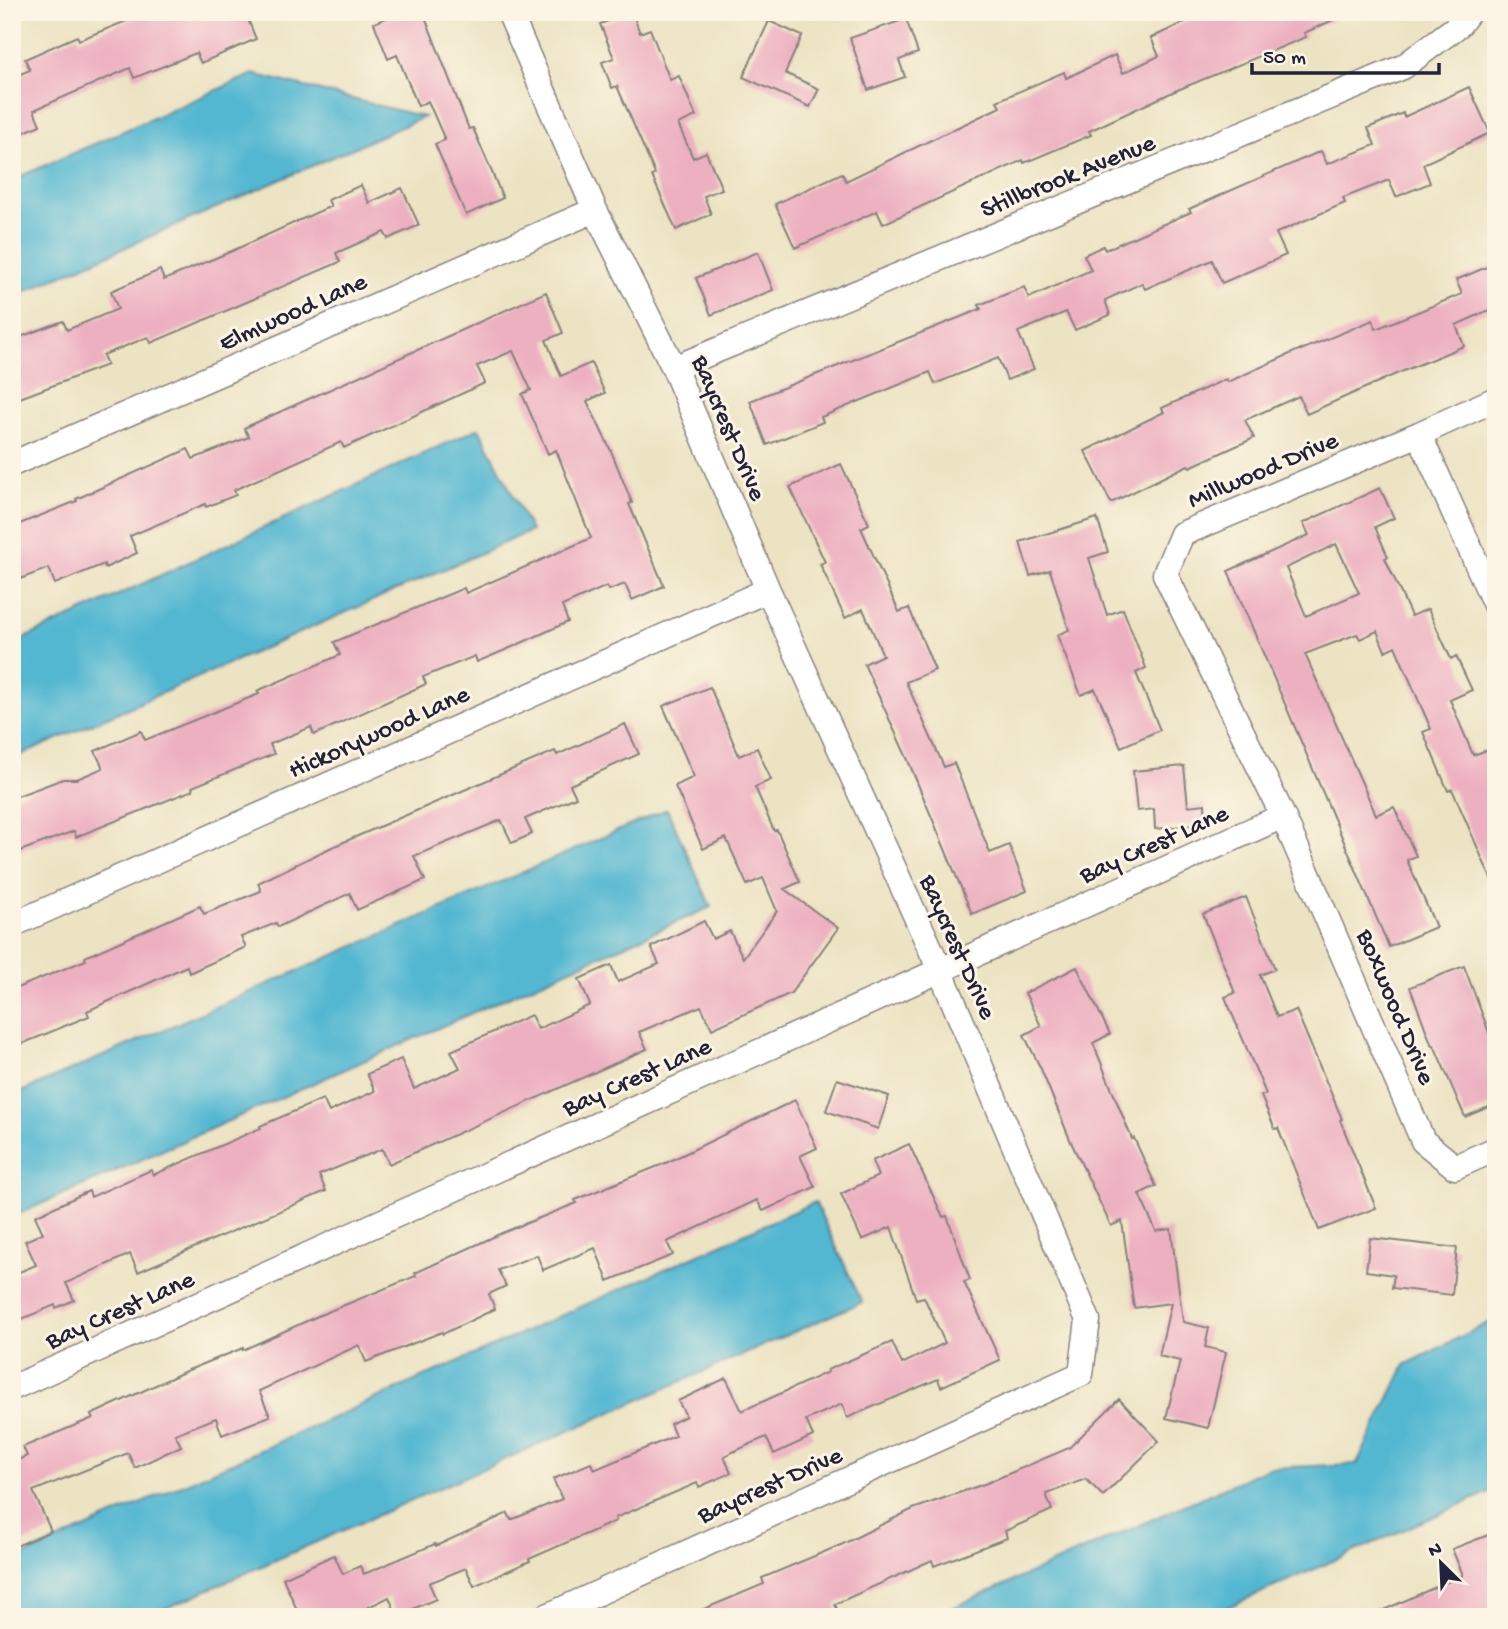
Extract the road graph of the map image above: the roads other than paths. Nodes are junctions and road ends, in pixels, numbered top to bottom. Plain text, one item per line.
1 (509, 12) edge
2 (1469, 12) edge
3 (595, 210) junction
4 (674, 368) junction
5 (1496, 399) edge
6 (1419, 434) junction
7 (12, 464) edge
8 (768, 590) junction
9 (1496, 607) edge
10 (1283, 816) junction
11 (12, 925) edge
12 (940, 970) junction
13 (1496, 1149) edge
14 (12, 1388) edge
15 (545, 1617) edge

1 - 3 street, Baycrest Drive
2 - 4 street, Stillbrook Avenue
3 - 4 street, Baycrest Drive
3 - 7 street, Elmwood Lane
4 - 8 street, Baycrest Drive
5 - 6 street, Millwood Drive
6 - 9 street
6 - 10 street, Millwood Drive
8 - 11 street, Hickorywood Lane
8 - 12 street, Baycrest Drive
10 - 12 street, Bay Crest Lane
10 - 13 street, Boxwood Drive
12 - 14 street, Bay Crest Lane
12 - 15 street, Baycrest Drive

